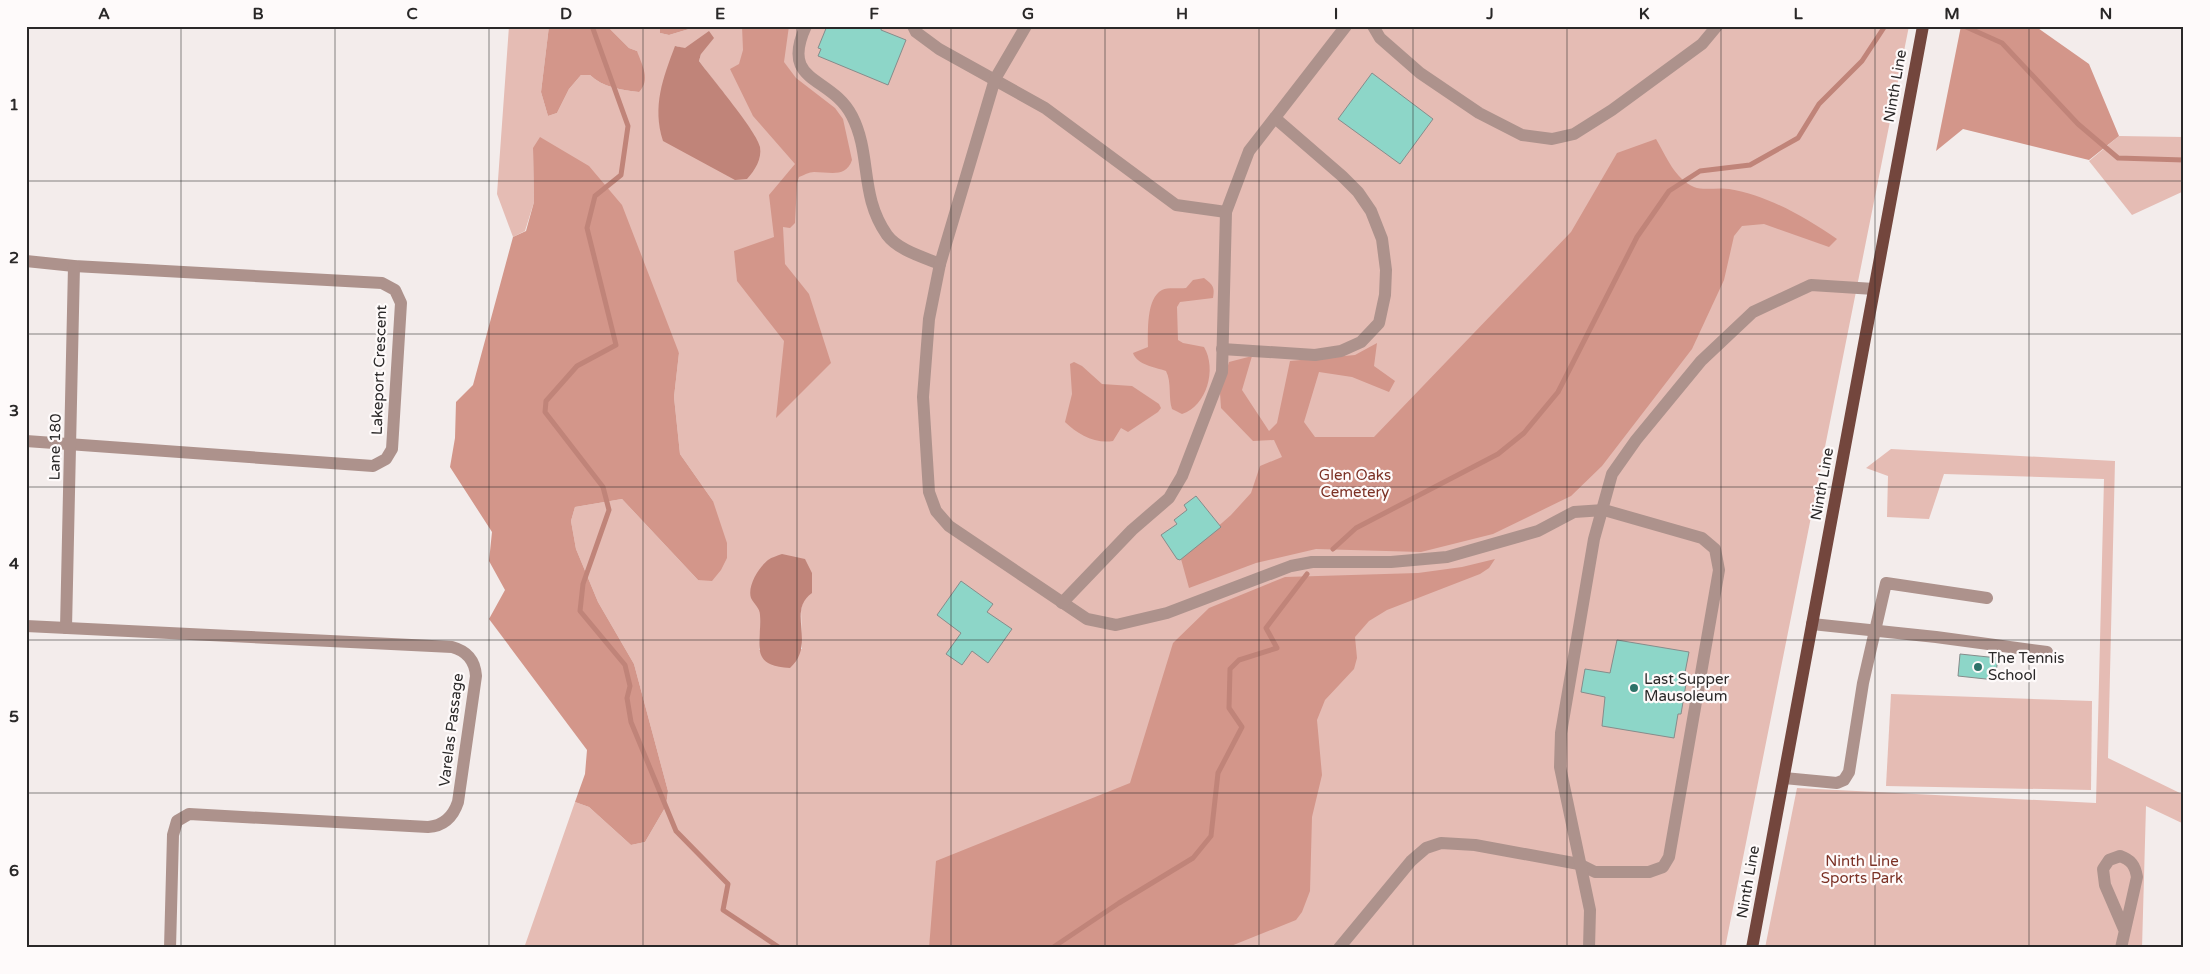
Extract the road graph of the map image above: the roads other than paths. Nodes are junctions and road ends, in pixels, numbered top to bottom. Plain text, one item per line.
1 (806, 26) edge
2 (913, 26) edge
3 (1026, 26) edge
4 (1346, 26) edge
5 (1373, 26) edge
6 (1717, 26) edge
7 (1922, 26) edge
8 (995, 79) junction
9 (1275, 118) junction
10 (1226, 212) junction
11 (26, 261) edge
12 (940, 264) junction
13 (74, 266) junction
14 (1874, 289) junction
15 (1222, 349) junction
16 (26, 440) edge
17 (72, 443) junction
18 (1604, 510) junction
19 (1987, 598) dead end
20 (1062, 604) junction
21 (1812, 624) junction
22 (26, 626) edge
23 (66, 628) junction
24 (1874, 631) junction
25 (2047, 652) dead end
26 (1784, 778) junction
27 (1581, 865) junction
28 (2124, 929) junction
29 (170, 948) edge
30 (1339, 948) edge
31 (1589, 948) edge
32 (1752, 948) edge
33 (2121, 948) edge

1 - 12 street
2 - 8 street
3 - 8 street
4 - 9 street
5 - 6 street
7 - 14 main road, Ninth Line
8 - 10 street
8 - 12 street
9 - 10 street
9 - 15 street
10 - 15 street
11 - 13 street, Lakeport Crescent
12 - 20 street
13 - 17 street, Lane 180
13 - 17 street, Lakeport Crescent
14 - 18 street
14 - 21 main road, Ninth Line
15 - 20 street
16 - 17 street, Lakeport Crescent
17 - 23 street, Lane 180
18 - 20 street
18 - 27 street
18 - 27 street
19 - 24 street
21 - 24 street
21 - 26 main road, Ninth Line
22 - 23 street, Varelas Passage
23 - 29 street, Varelas Passage
24 - 25 street
24 - 26 street
26 - 32 main road, Ninth Line
27 - 30 street
27 - 31 street
28 - 28 street
28 - 33 street

